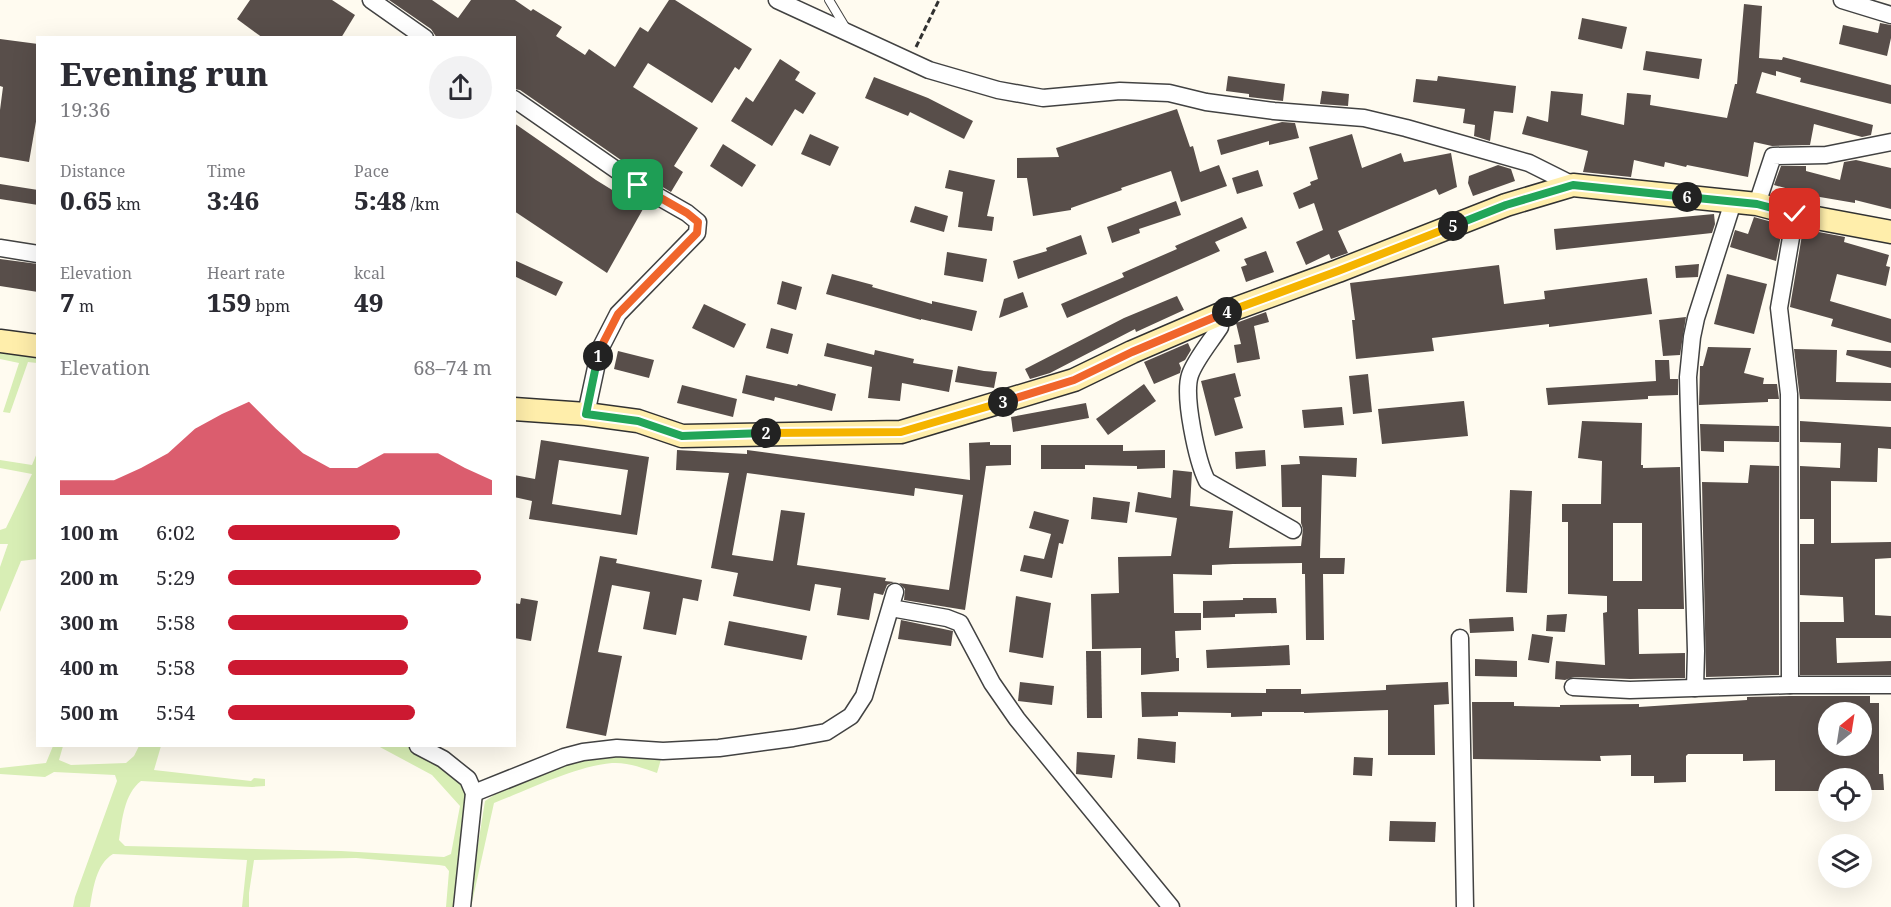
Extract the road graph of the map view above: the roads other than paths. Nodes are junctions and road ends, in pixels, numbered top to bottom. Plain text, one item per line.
1 (371, 0) edge
2 (777, 0) edge
3 (829, 0) edge
4 (1842, 0) edge
5 (1891, 15) edge
6 (849, 33) junction
7 (422, 36) edge
8 (516, 100) edge
9 (1891, 142) edge
10 (1573, 185) junction
11 (1733, 202) junction
12 (1757, 204) junction
13 (1795, 214) junction
14 (1891, 232) edge
15 (0, 248) edge
16 (36, 254) edge
17 (1218, 315) junction
18 (0, 341) edge
19 (36, 346) edge
20 (516, 409) edge
21 (586, 414) junction
22 (1293, 530) dead end
23 (1460, 638) dead end
24 (1790, 685) junction
25 (1891, 685) edge
26 (1573, 687) dead end
27 (1695, 688) junction
28 (420, 747) edge
29 (474, 793) junction
30 (462, 907) edge
31 (1171, 907) edge
32 (1465, 907) edge

1 - 7 street
2 - 6 street
3 - 6 lane
4 - 5 street
6 - 10 street
8 - 21 street
9 - 12 street
10 - 11 street
10 - 17 street
11 - 12 street
11 - 27 street
12 - 13 street
13 - 14 street
13 - 24 street
15 - 16 street
17 - 21 street
17 - 22 street
18 - 19 street
20 - 21 street
23 - 32 street
24 - 25 street
24 - 27 street
26 - 27 street
28 - 29 street
29 - 30 street
29 - 31 street

